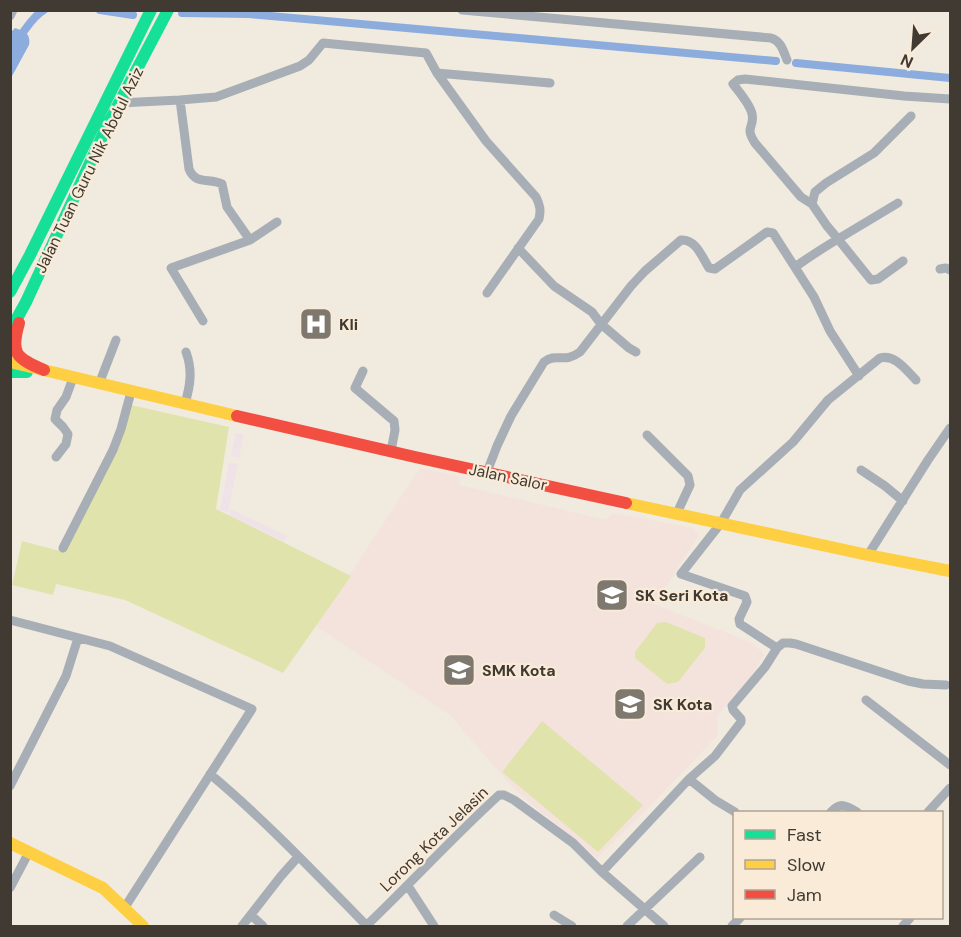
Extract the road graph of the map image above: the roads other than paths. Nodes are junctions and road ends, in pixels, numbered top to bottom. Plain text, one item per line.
1 (13, 10) edge
2 (151, 10) edge
3 (168, 10) edge
4 (462, 10) edge
5 (10, 16) edge
6 (787, 60) dead end
7 (438, 73) junction
8 (550, 82) dead end
9 (951, 99) edge
10 (180, 100) junction
11 (119, 103) junction
12 (911, 116) dead end
13 (898, 203) dead end
14 (812, 204) junction
15 (277, 222) dead end
16 (838, 239) junction
17 (250, 240) junction
18 (518, 248) junction
19 (30, 255) junction
20 (903, 261) dead end
21 (795, 267) junction
22 (940, 269) dead end
23 (951, 270) edge
24 (10, 292) edge
25 (487, 293) dead end
26 (10, 301) edge
27 (26, 302) junction
28 (203, 321) dead end
29 (601, 324) junction
30 (10, 331) edge
31 (116, 340) dead end
32 (186, 352) dead end
33 (636, 352) dead end
34 (10, 362) edge
35 (10, 370) edge
36 (44, 370) junction
37 (363, 371) dead end
38 (859, 376) junction
39 (70, 377) junction
40 (916, 380) dead end
41 (99, 384) junction
42 (130, 392) junction
43 (185, 404) junction
44 (951, 428) edge
45 (647, 435) dead end
46 (391, 451) junction
47 (56, 457) dead end
48 (861, 470) dead end
49 (487, 472) junction
50 (903, 501) junction
51 (677, 513) junction
52 (721, 523) junction
53 (63, 548) dead end
54 (868, 555) junction
55 (951, 571) edge
56 (10, 620) edge
57 (78, 638) junction
58 (777, 648) junction
59 (946, 685) dead end
60 (866, 700) dead end
61 (951, 765) edge
62 (210, 774) junction
63 (689, 779) junction
64 (10, 786) edge
65 (951, 788) edge
66 (833, 811) edge
67 (854, 811) edge
68 (930, 811) edge
69 (733, 812) edge
70 (10, 843) edge
71 (29, 852) junction
72 (298, 856) junction
73 (700, 856) dead end
74 (602, 872) junction
75 (408, 886) junction
76 (10, 888) edge
77 (125, 907) junction
78 (645, 910) junction
79 (251, 915) junction
80 (554, 915) dead end
81 (366, 926) edge
82 (143, 927) edge
83 (242, 927) edge
84 (263, 927) edge
85 (434, 927) edge
86 (572, 927) edge
87 (627, 927) edge
88 (664, 927) edge

1 - 5 street
2 - 19 main road, Jalan Tuan Guru Nik Abdul Aziz
3 - 11 main road, Jalan Tuan Guru Nik Abdul Aziz
4 - 6 street
7 - 8 street
7 - 10 street
7 - 18 street
9 - 14 street
10 - 11 street
10 - 17 street
11 - 27 main road, Jalan Tuan Guru Nik Abdul Aziz
12 - 14 street
13 - 16 street
14 - 16 street
15 - 17 street
16 - 20 street
16 - 21 street
17 - 28 street
18 - 25 street
18 - 29 street
19 - 24 main road, Jalan Tuan Guru Nik Abdul Aziz
19 - 26 main road
21 - 29 street
21 - 38 street
22 - 23 street
27 - 30 main road, Jalan Tuan Guru Nik Abdul Aziz
27 - 36 main road
29 - 33 street
29 - 49 street
31 - 41 street
32 - 43 street
34 - 36 main road, Jalan Salor
35 - 39 main road, Jalan Salor
36 - 39 main road, Jalan Salor
37 - 46 street
38 - 40 street
38 - 52 street
39 - 41 main road, Jalan Salor
39 - 47 street
41 - 42 main road, Jalan Salor
42 - 43 main road, Jalan Salor
42 - 53 street
43 - 46 main road, Jalan Salor
44 - 50 street
45 - 51 street
46 - 49 main road, Jalan Salor
48 - 50 street
49 - 51 main road, Jalan Salor
50 - 54 street
51 - 52 main road, Jalan Salor
52 - 54 main road, Jalan Salor
52 - 58 street
54 - 55 main road, Jalan Salor
56 - 57 street
57 - 62 street
57 - 64 street
58 - 59 street
58 - 63 street
60 - 61 street
62 - 72 street
62 - 77 street
63 - 69 street
63 - 74 street
65 - 68 street
66 - 67 street
70 - 71 main road
71 - 76 street
71 - 77 main road
72 - 79 street
72 - 81 street
73 - 78 street
74 - 75 street, Lorong Kota Jelasin
74 - 78 street, Lorong Kota Jelasin
75 - 81 street, Lorong Kota Jelasin
75 - 85 street
77 - 82 main road
78 - 87 street
78 - 88 street, Lorong Kota Jelasin
79 - 83 street
79 - 84 street
80 - 86 street

